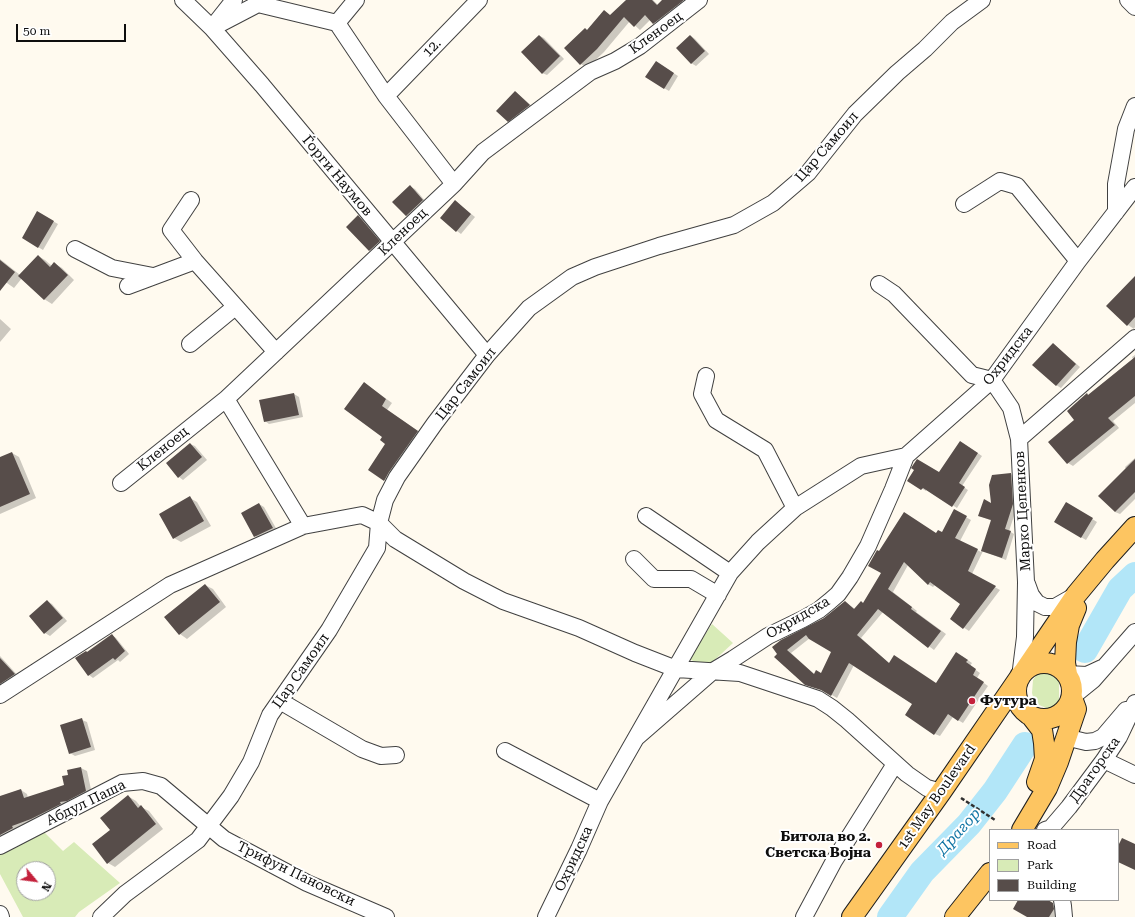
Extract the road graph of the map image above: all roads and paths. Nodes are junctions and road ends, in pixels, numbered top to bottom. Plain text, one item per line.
1 (183, 0) edge
2 (234, 0) edge
3 (356, 0) edge
4 (479, 0) edge
5 (699, 0) edge
6 (982, 0) edge
7 (1128, 0) edge
8 (1135, 7) edge
9 (337, 23) junction
10 (212, 28) junction
11 (386, 96) junction
12 (1135, 106) edge
13 (454, 184) junction
14 (1135, 187) edge
15 (191, 200) dead end
16 (964, 204) dead end
17 (1116, 212) junction
18 (392, 242) junction
19 (75, 249) dead end
20 (1078, 260) junction
21 (195, 261) junction
22 (153, 276) junction
23 (879, 284) dead end
24 (128, 286) dead end
25 (235, 307) junction
26 (1135, 338) edge
27 (190, 344) dead end
28 (276, 352) junction
29 (487, 355) junction
30 (706, 376) dead end
31 (992, 380) junction
32 (226, 399) junction
33 (1019, 439) junction
34 (906, 456) junction
35 (121, 483) dead end
36 (795, 508) junction
37 (646, 516) dead end
38 (379, 523) junction
39 (303, 526) junction
40 (1135, 527) edge
41 (634, 559) dead end
42 (1105, 560) junction
43 (730, 573) junction
44 (1026, 582) junction
45 (718, 595) junction
46 (1076, 595) junction
47 (1135, 632) edge
48 (1106, 666) junction
49 (676, 669) junction
50 (713, 670) junction
51 (1023, 674) junction
52 (1067, 674) junction
53 (0, 695) edge
54 (1135, 699) edge
55 (280, 701) junction
56 (1074, 703) junction
57 (1135, 703) edge
58 (1032, 716) junction
59 (1065, 737) junction
60 (636, 738) junction
61 (505, 751) dead end
62 (396, 755) dead end
63 (1104, 760) junction
64 (895, 764) junction
65 (1135, 775) edge
66 (941, 792) junction
67 (960, 798) dead end
68 (600, 801) junction
69 (994, 820) dead end
70 (209, 826) junction
71 (1019, 829) edge
72 (1023, 829) edge
73 (1048, 829) edge
74 (0, 846) edge
75 (989, 874) edge
76 (1062, 901) edge
77 (0, 914) edge
78 (1, 917) edge
79 (101, 917) edge
80 (386, 917) edge
81 (546, 917) edge
82 (804, 917) edge
83 (852, 917) edge
84 (955, 917) edge
85 (1064, 917) edge

1 - 10 street, Ѓорги Наумов
2 - 10 street
3 - 9 street
4 - 11 street, 12.
5 - 13 street, Кленоец
6 - 29 street, Цар Самоил
7 - 8 street
9 - 10 street
9 - 11 street
10 - 18 street, Ѓорги Наумов
11 - 13 street
12 - 17 street
13 - 18 street, Кленоец
14 - 17 street, Охридска
15 - 21 street
16 - 20 street
17 - 20 street, Охридска
18 - 28 street, Кленоец
18 - 29 street, Ѓорги Наумов
19 - 22 street
20 - 31 street, Охридска
21 - 22 street
21 - 25 street
22 - 24 street
23 - 31 street
25 - 27 street
25 - 28 street
26 - 33 street, Марко Цепенков
28 - 32 street, Кленоец
29 - 38 street, Цар Самоил
30 - 36 street
31 - 33 street, Марко Цепенков
31 - 34 street, Охридска
32 - 35 street, Кленоец
32 - 39 street
33 - 44 street, Марко Цепенков
34 - 36 street, Охридска
34 - 50 street, Охридска
36 - 43 street, Охридска
37 - 43 street
38 - 39 street
38 - 49 street
38 - 55 street, Цар Самоил
39 - 53 street
40 - 42 main road, 1st May Boulevard
41 - 45 street
42 - 46 main road, 1st May Boulevard
42 - 52 main road, 1st May Boulevard
43 - 45 street, Охридска
44 - 46 street, Марко Цепенков
44 - 51 street, Марко Цепенков
45 - 49 street, Охридска
46 - 51 main road, 1st May Boulevard
47 - 48 street
48 - 52 street
48 - 56 street
49 - 50 street
49 - 60 street, Охридска
50 - 60 street, Охридска
50 - 64 street
51 - 52 main road
51 - 58 main road, 1st May Boulevard
51 - 66 main road, 1st May Boulevard
52 - 56 main road, 1st May Boulevard
54 - 59 street, Драгорска
55 - 62 street
55 - 70 street, Цар Самоил
56 - 58 main road
56 - 59 main road
57 - 63 street, Драгорска
58 - 71 main road, 1st May Boulevard
59 - 72 main road
60 - 68 street, Охридска
61 - 68 street
63 - 65 street
63 - 73 street, Драгорска
64 - 66 street
64 - 82 street
66 - 83 main road, 1st May Boulevard
67 - 69 path
68 - 81 street, Охридска
70 - 74 street, Абдул Паша
70 - 79 street, Цар Самоил
70 - 80 street, Трифун Пановски
75 - 84 main road
76 - 85 street
77 - 78 street

